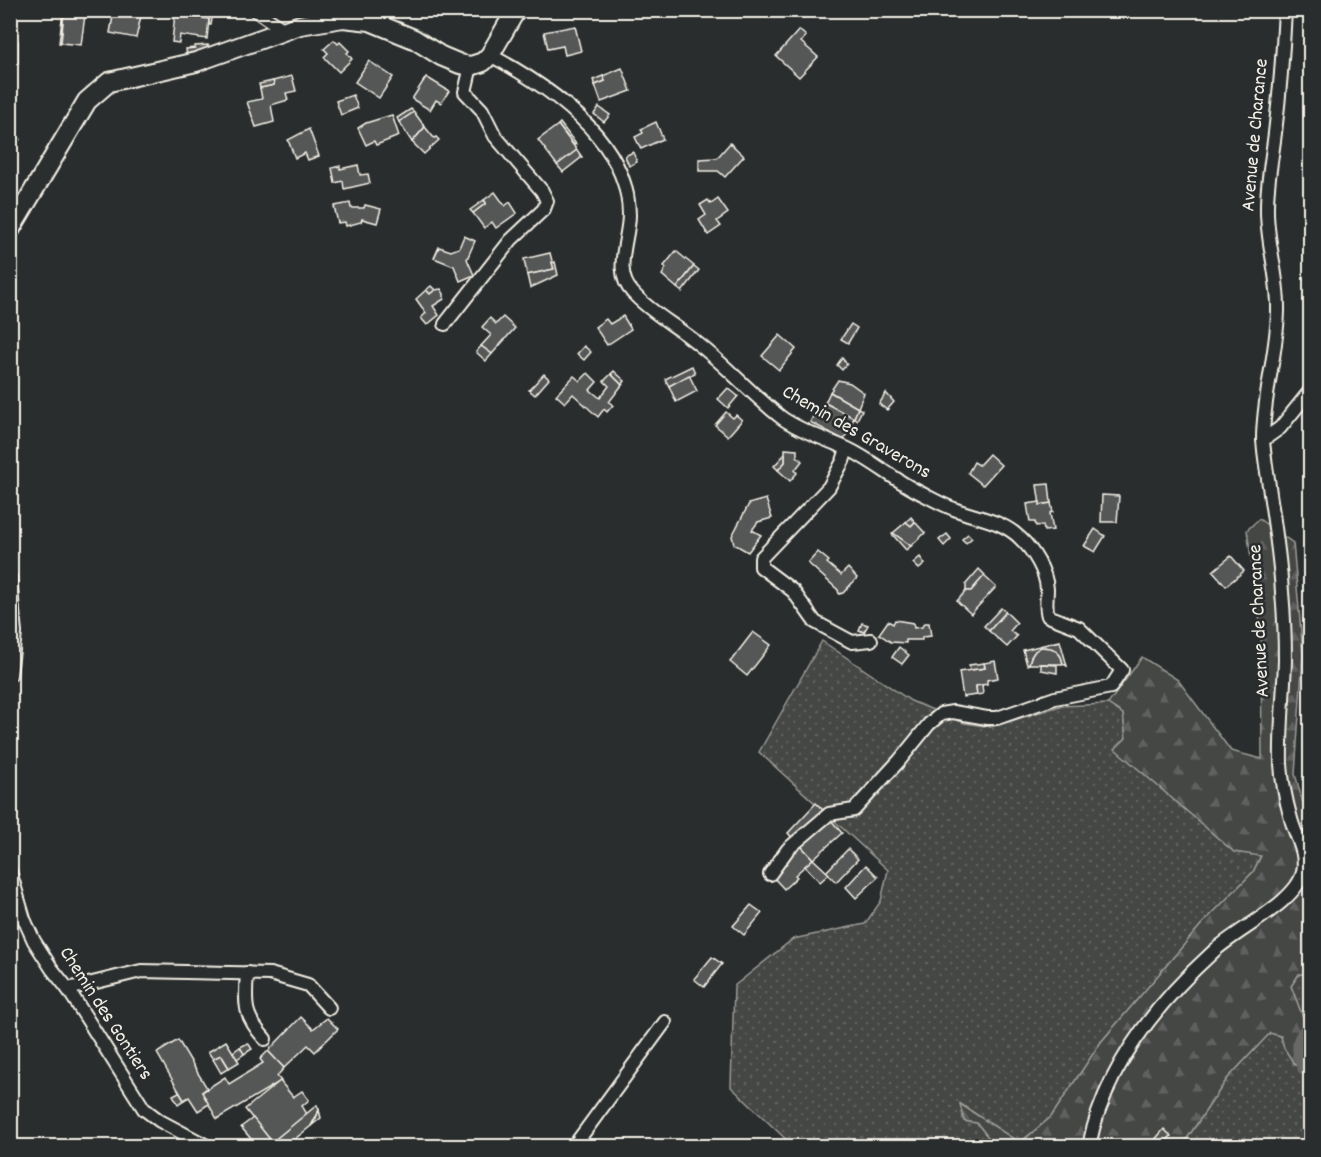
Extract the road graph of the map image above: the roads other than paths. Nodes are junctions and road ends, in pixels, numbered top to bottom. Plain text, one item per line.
1 (255, 10) edge
2 (516, 10) edge
3 (1285, 10) edge
4 (284, 30) junction
5 (490, 55) junction
6 (471, 66) junction
7 (10, 230) edge
8 (445, 324) dead end
9 (1311, 391) edge
10 (1263, 440) junction
11 (847, 448) junction
12 (10, 577) edge
13 (871, 640) dead end
14 (10, 675) edge
15 (10, 871) edge
16 (770, 874) dead end
17 (247, 973) junction
18 (68, 989) junction
19 (329, 1008) dead end
20 (666, 1022) dead end
21 (264, 1039) dead end
22 (207, 1146) edge
23 (574, 1146) edge
24 (1089, 1146) edge

1 - 4 street
2 - 5 street
3 - 10 street, Avenue de Charance
4 - 6 street
4 - 7 street
5 - 6 street
5 - 11 street, Chemin des Graverons
6 - 8 street
9 - 10 street
10 - 24 street, Avenue de Charance
11 - 13 street
11 - 16 street, Chemin des Graverons
12 - 14 street
15 - 18 street, Chemin des Gontiers
17 - 18 street
17 - 19 street
17 - 21 street
18 - 22 street, Chemin des Gontiers
20 - 23 street

